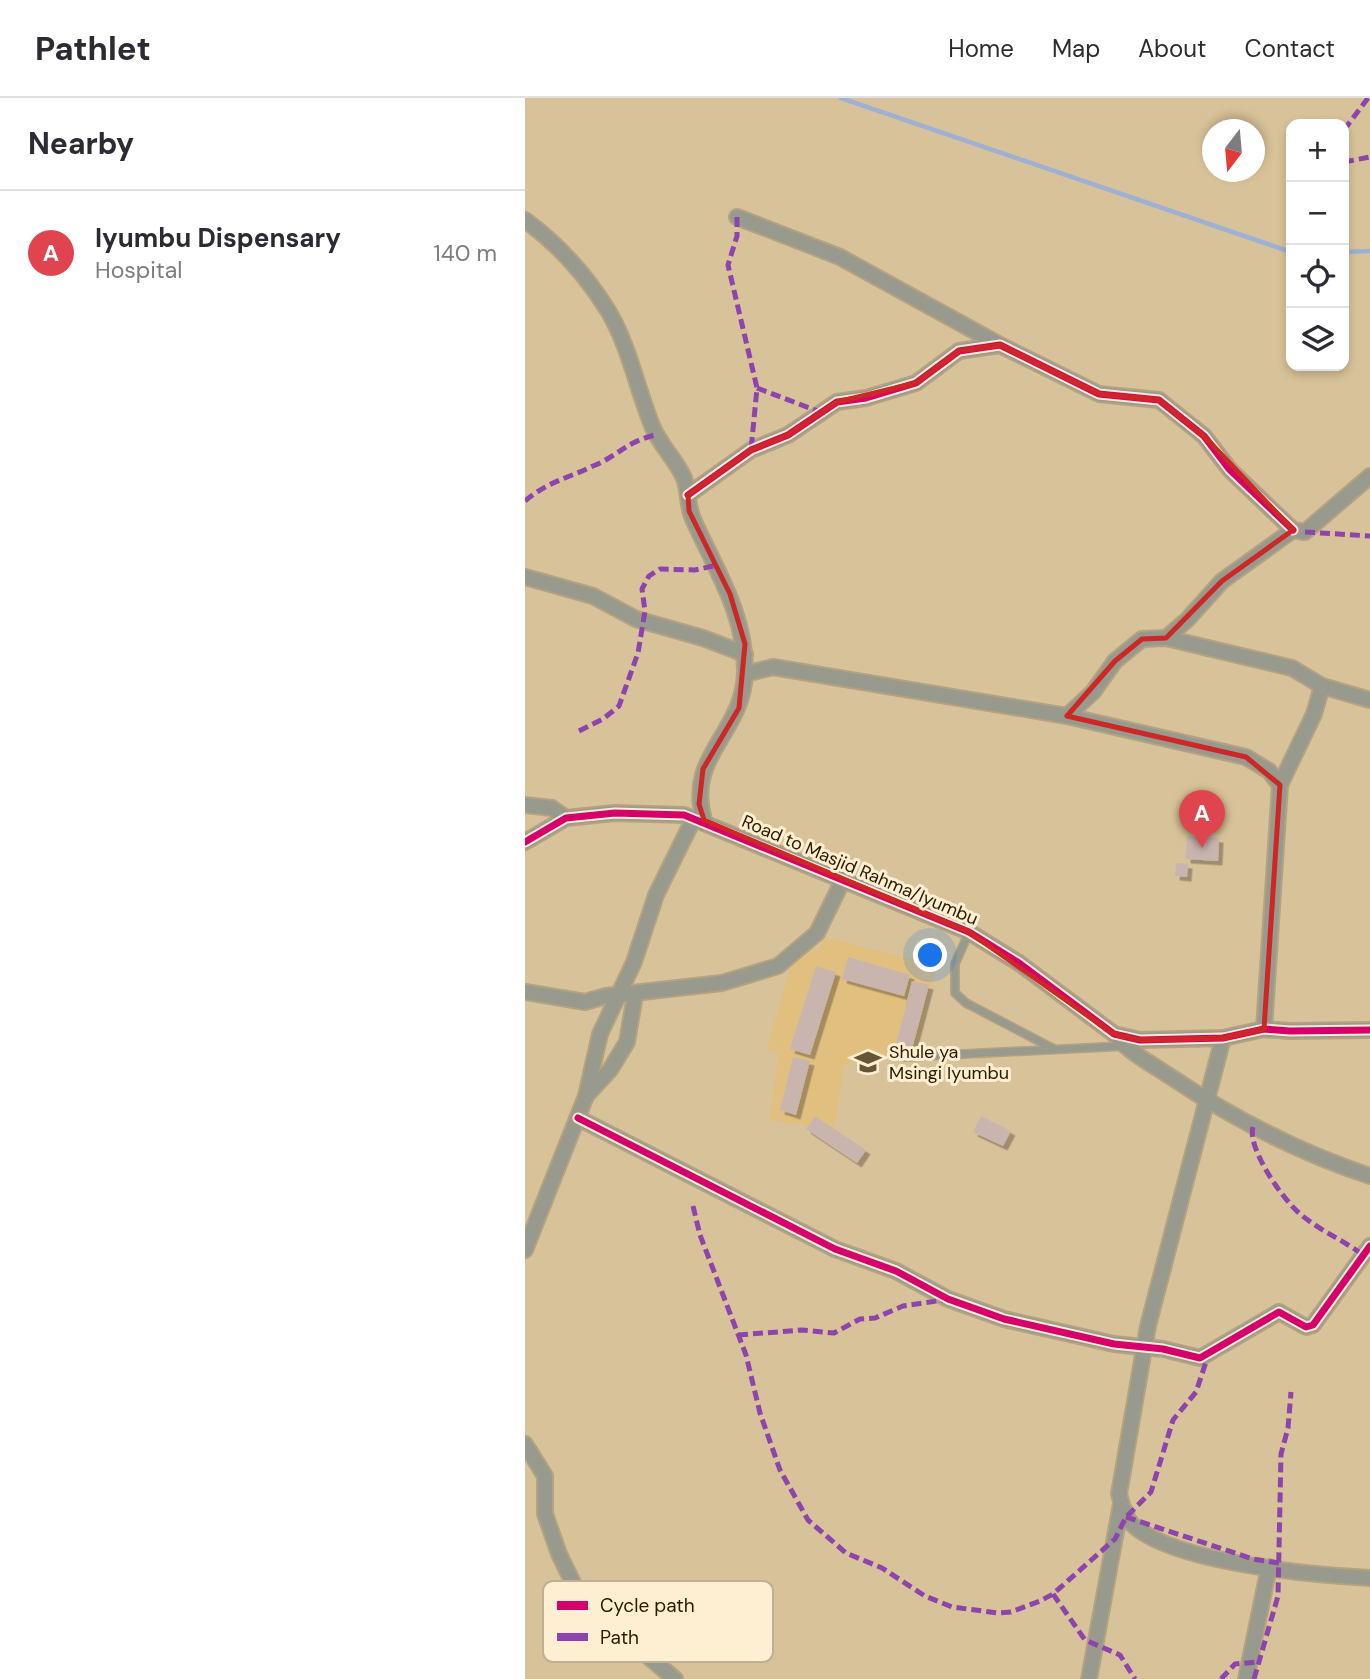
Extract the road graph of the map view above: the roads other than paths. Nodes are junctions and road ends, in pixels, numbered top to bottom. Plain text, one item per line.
1 (737, 217) dead end
2 (525, 220) edge
3 (1000, 345) junction
4 (1370, 476) edge
5 (688, 495) junction
6 (1293, 530) junction
7 (525, 578) edge
8 (1166, 638) junction
9 (745, 654) junction
10 (745, 674) junction
11 (1322, 686) junction
12 (1370, 700) edge
13 (1066, 716) junction
14 (1280, 785) junction
15 (525, 805) edge
16 (566, 818) junction
17 (699, 819) junction
18 (525, 842) edge
19 (844, 878) junction
20 (969, 932) junction
21 (525, 992) edge
22 (619, 995) junction
23 (635, 995) junction
24 (1264, 1028) junction
25 (1370, 1030) edge
26 (1114, 1034) junction
27 (1223, 1038) junction
28 (1125, 1046) junction
29 (1055, 1050) junction
30 (905, 1057) dead end
31 (586, 1096) junction
32 (1204, 1100) junction
33 (577, 1118) junction
34 (1370, 1177) edge
35 (1370, 1246) edge
36 (525, 1250) edge
37 (1144, 1347) junction
38 (525, 1444) edge
39 (1122, 1503) junction
40 (1269, 1567) junction
41 (1370, 1578) edge
42 (572, 1581) edge
43 (655, 1662) edge
44 (675, 1679) edge
45 (1089, 1679) edge
46 (1246, 1679) edge

1 - 3 street
2 - 5 street
3 - 5 street
3 - 6 street
4 - 6 street
5 - 9 street
6 - 8 street
7 - 9 street
8 - 11 street
8 - 13 street
9 - 10 street
10 - 13 street
10 - 17 street
11 - 12 street
11 - 14 street
13 - 14 street
14 - 24 street
15 - 16 street
16 - 17 street, Road to Masjid Rahma/Iyumbu
16 - 18 street, Road to Masjid Rahma/Iyumbu
17 - 19 street, Road to Masjid Rahma/Iyumbu
17 - 22 street
19 - 20 street, Road to Masjid Rahma/Iyumbu
19 - 23 street
20 - 26 street, Road to Masjid Rahma/Iyumbu
20 - 29 lane
21 - 22 street
22 - 23 street
22 - 31 street
23 - 31 street
24 - 25 street, Road to Masjid Rahma/Iyumbu
24 - 27 street, Road to Masjid Rahma/Iyumbu
26 - 27 street, Road to Masjid Rahma/Iyumbu
26 - 28 street
27 - 32 street
28 - 29 lane
28 - 32 street
29 - 30 lane
31 - 33 street
32 - 34 street
32 - 37 street
33 - 36 street
33 - 37 street
35 - 37 street
37 - 39 street
38 - 42 street
39 - 40 street
39 - 45 street
40 - 41 street
40 - 46 street
43 - 44 street

